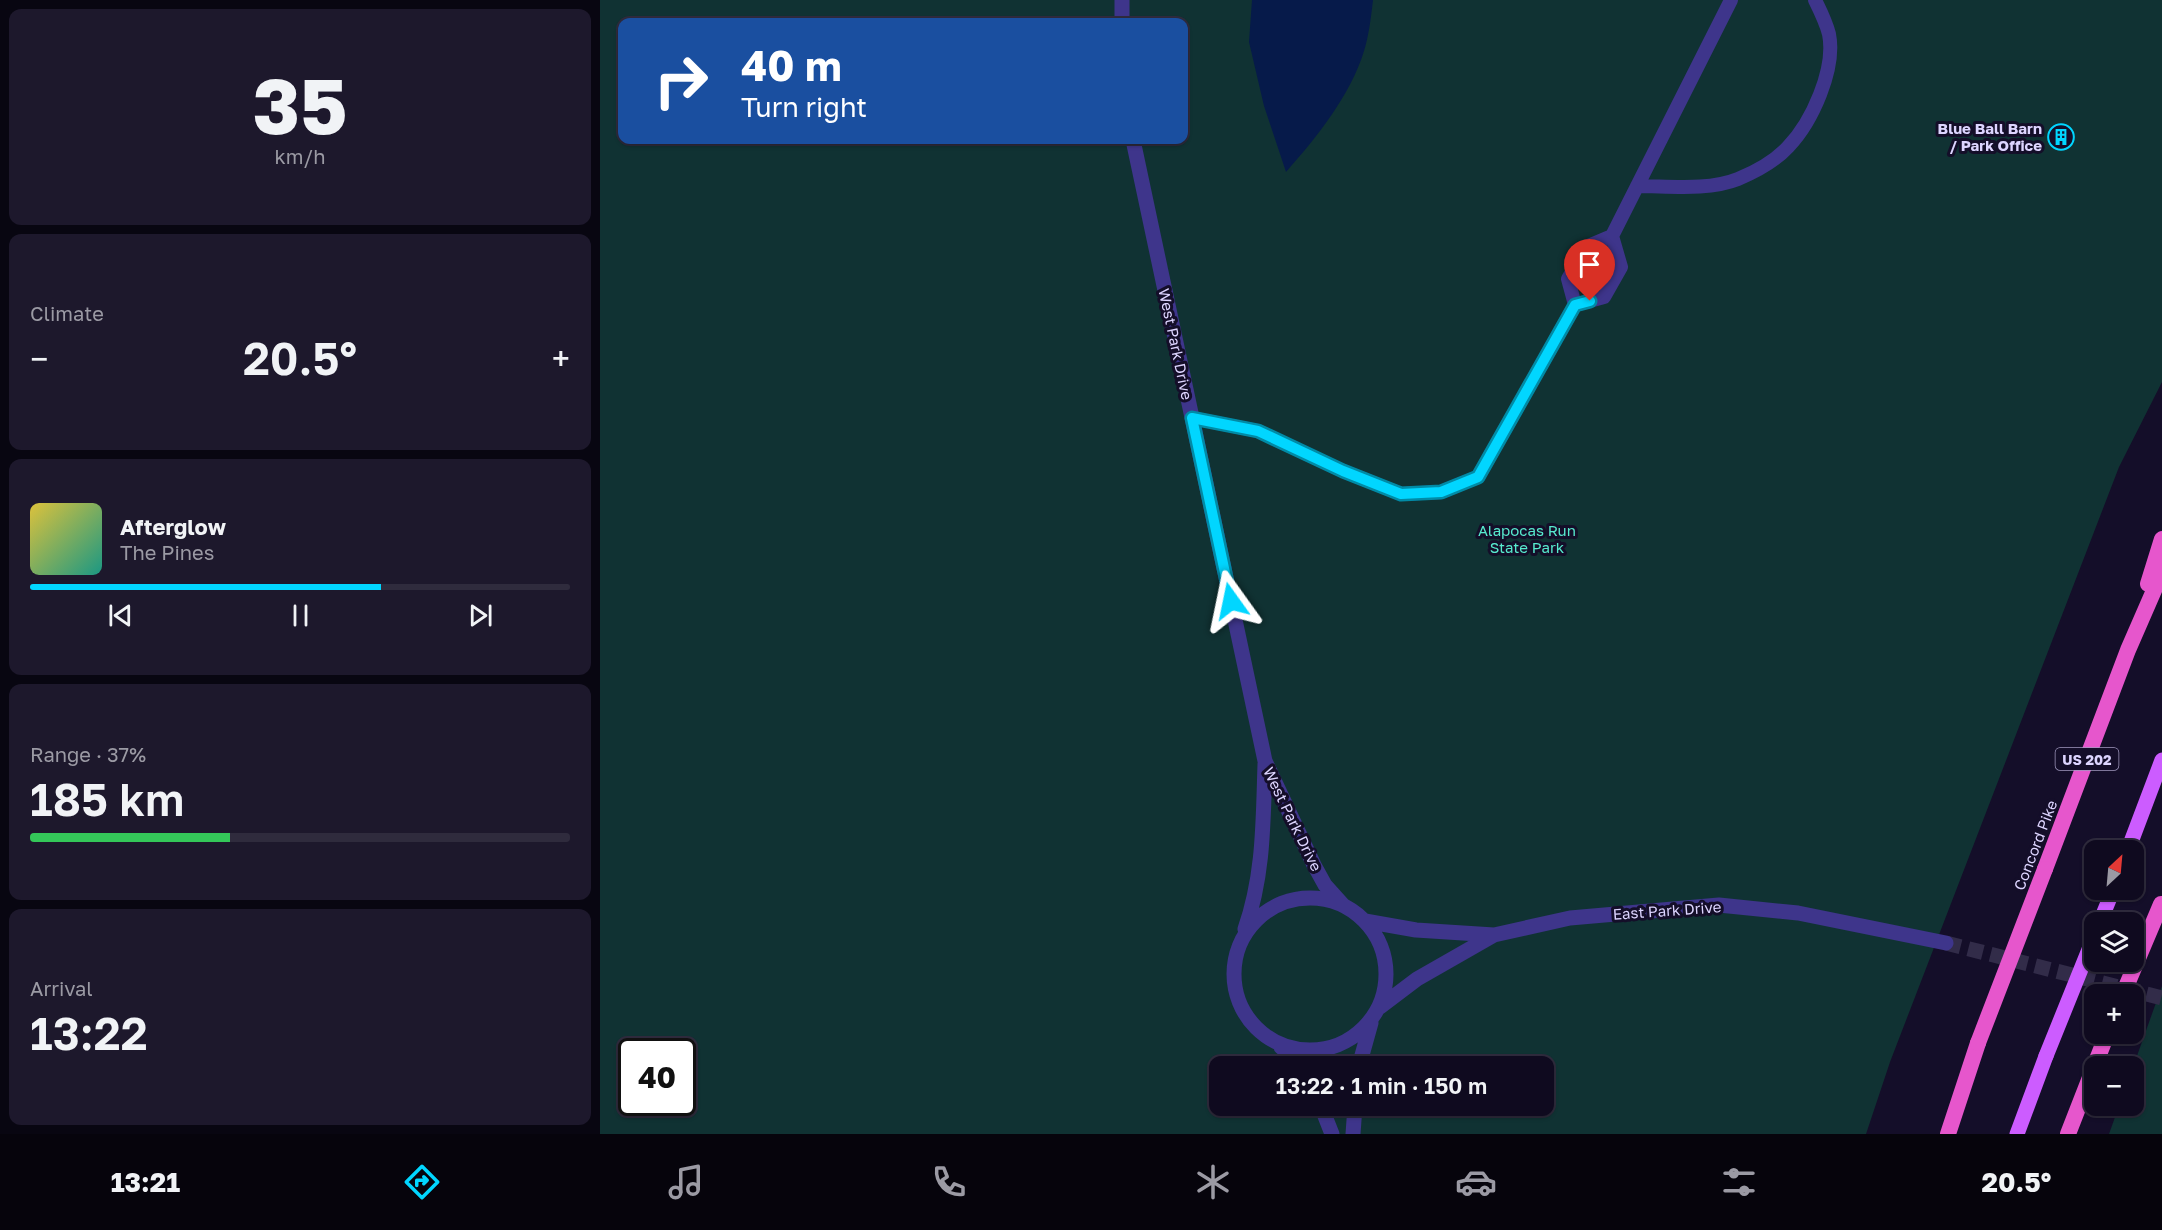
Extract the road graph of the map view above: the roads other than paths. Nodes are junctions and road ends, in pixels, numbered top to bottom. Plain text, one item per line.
1 (1122, 0) edge
2 (1731, 0) edge
3 (1815, 0) edge
4 (1122, 18) edge
5 (1133, 144) edge
6 (1638, 186) junction
7 (1612, 236) junction
8 (1575, 305) junction
9 (1192, 418) junction
10 (2162, 539) edge
11 (2162, 572) edge
12 (2128, 650) junction
13 (1265, 760) junction
14 (2162, 760) edge
15 (2132, 840) edge
16 (2162, 903) edge
17 (1343, 905) junction
18 (1365, 921) junction
19 (1494, 935) junction
20 (1947, 943) tunnel mouth
21 (1239, 945) junction
22 (2084, 962) edge
23 (2127, 984) edge
24 (1380, 1007) junction
25 (1371, 1021) junction
26 (1271, 1040) junction
27 (2103, 1044) edge
28 (1292, 1056) edge
29 (1362, 1056) edge
30 (1325, 1116) edge
31 (1354, 1116) edge
32 (1332, 1134) edge
33 (1353, 1134) edge
34 (1948, 1134) edge
35 (2017, 1134) edge
36 (2068, 1134) edge

1 - 4 street
2 - 6 lane
3 - 6 lane
5 - 9 street, West Park Drive
6 - 7 lane
7 - 8 lane
7 - 8 lane
8 - 9 lane
9 - 13 street, West Park Drive
10 - 12 highway
11 - 12 highway, Concord Pike / US 202
12 - 34 highway, Concord Pike / US 202, bridge
13 - 17 street, West Park Drive
13 - 21 street, West Park Drive
14 - 15 main road
16 - 23 highway, bridge
17 - 18 street
17 - 21 street
18 - 19 street, East Park Drive
18 - 24 street
19 - 20 street, East Park Drive
19 - 24 street, East Park Drive
21 - 26 street
22 - 35 main road, bridge
24 - 25 street
25 - 26 street
25 - 29 street
26 - 28 street
27 - 36 highway
30 - 32 street
31 - 33 street

